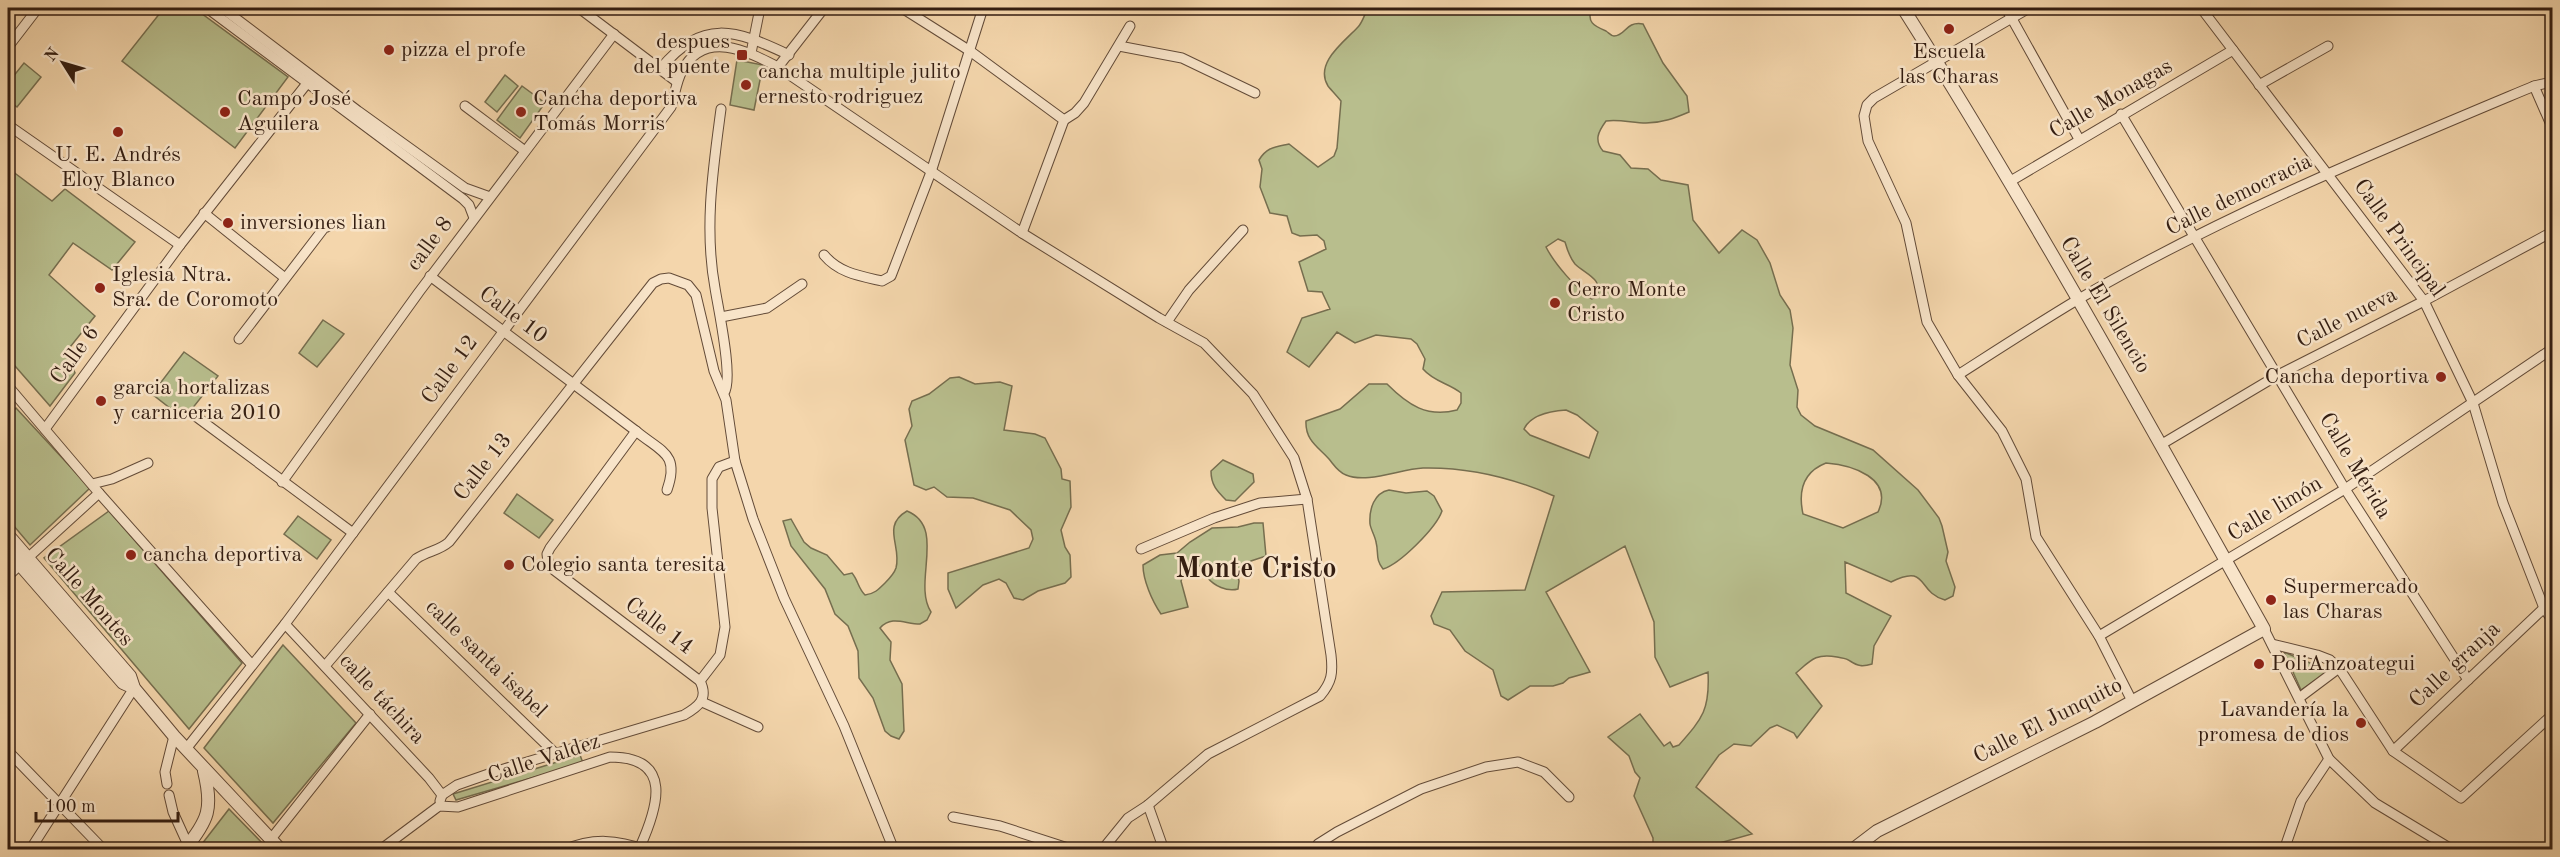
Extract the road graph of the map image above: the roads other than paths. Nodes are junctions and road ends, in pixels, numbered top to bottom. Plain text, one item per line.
1 (38, 8) edge
2 (207, 8) edge
3 (222, 8) edge
4 (579, 8) edge
5 (760, 8) edge
6 (824, 8) edge
7 (902, 8) edge
8 (983, 8) edge
9 (1903, 8) edge
10 (2006, 8) edge
11 (2029, 8) edge
12 (2201, 8) edge
13 (2011, 17) junction
14 (1130, 26) dead end
15 (614, 34) junction
16 (755, 39) junction
17 (8, 46) edge
18 (1119, 46) junction
19 (2328, 46) dead end
20 (2233, 50) junction
21 (970, 51) junction
22 (751, 53) junction
23 (789, 55) junction
24 (1936, 60) junction
25 (778, 68) junction
26 (660, 69) junction
27 (309, 80) junction
28 (677, 82) junction
29 (2553, 82) edge
30 (2259, 85) junction
31 (2534, 86) junction
32 (1255, 93) dead end
33 (465, 106) dead end
34 (721, 109) dead end
35 (2121, 114) junction
36 (1064, 120) junction
37 (8, 125) edge
38 (2553, 127) edge
39 (2079, 139) junction
40 (525, 151) junction
41 (931, 172) junction
42 (2327, 173) junction
43 (2009, 182) junction
44 (490, 197) junction
45 (204, 213) junction
46 (474, 218) junction
47 (327, 227) dead end
48 (1243, 230) dead end
49 (2553, 232) edge
50 (1022, 233) junction
51 (2194, 238) junction
52 (180, 245) junction
53 (824, 255) dead end
54 (430, 276) junction
55 (285, 278) junction
56 (802, 284) dead end
57 (2077, 300) junction
58 (2424, 301) junction
59 (721, 317) junction
60 (1167, 322) junction
61 (502, 331) junction
62 (239, 339) dead end
63 (2553, 349) edge
64 (1958, 375) junction
65 (2278, 375) junction
66 (573, 385) junction
67 (8, 386) edge
68 (724, 393) junction
69 (2473, 403) junction
70 (194, 416) dead end
71 (45, 429) junction
72 (636, 431) junction
73 (2162, 444) junction
74 (735, 461) junction
75 (148, 463) dead end
76 (282, 482) junction
77 (92, 484) junction
78 (2345, 489) junction
79 (667, 490) dead end
80 (99, 493) junction
81 (1307, 500) junction
82 (353, 533) junction
83 (8, 536) edge
84 (1141, 549) dead end
85 (8, 551) edge
86 (23, 561) junction
87 (2226, 561) junction
88 (8, 576) edge
89 (388, 592) junction
90 (2544, 608) junction
91 (2553, 620) edge
92 (285, 624) junction
93 (2264, 629) junction
94 (2099, 636) junction
95 (2272, 644) junction
96 (252, 665) junction
97 (325, 666) junction
98 (2339, 668) junction
99 (2468, 680) junction
100 (700, 681) junction
101 (134, 688) junction
102 (2299, 698) junction
103 (2132, 701) junction
104 (702, 702) junction
105 (370, 714) junction
106 (2553, 715) edge
107 (758, 727) dead end
108 (174, 736) junction
109 (186, 749) junction
110 (8, 751) edge
111 (2392, 751) junction
112 (557, 754) junction
113 (2329, 759) junction
114 (204, 769) junction
115 (167, 784) dead end
116 (169, 795) dead end
117 (442, 795) junction
118 (1569, 797) dead end
119 (60, 805) junction
120 (1148, 805) junction
121 (439, 806) junction
122 (953, 817) dead end
123 (271, 839) junction
124 (616, 846) edge
125 (186, 847) edge
126 (644, 848) edge
127 (30, 849) edge
128 (104, 849) edge
129 (281, 849) edge
130 (380, 849) edge
131 (564, 849) edge
132 (894, 849) edge
133 (1074, 849) edge
134 (1102, 849) edge
135 (1164, 849) edge
136 (1315, 849) edge
137 (1852, 849) edge
138 (2284, 849) edge
139 (2453, 849) edge

1 - 17 street
2 - 27 street
3 - 27 street
4 - 15 street
5 - 16 street
6 - 23 street
7 - 21 street
8 - 21 street
9 - 24 street, Calle El Silencio
10 - 13 street
11 - 13 street
12 - 20 street, Calle Principal
13 - 24 street
13 - 39 street
14 - 18 street
15 - 26 street
15 - 40 street, calle 8
16 - 22 street
16 - 23 street
16 - 26 street
18 - 32 street
18 - 36 street
19 - 30 street
20 - 30 street, Calle Principal
20 - 35 street, Calle Monagas
21 - 36 street
21 - 41 street
22 - 25 street, Calle 12
22 - 28 street, Calle 12
23 - 25 street
24 - 43 street, Calle El Silencio
24 - 64 street
25 - 41 street, Calle 12
26 - 28 street
27 - 44 street
27 - 45 street, Calle 6
27 - 46 street
28 - 61 street, Calle 12
29 - 31 street, Calle democracia
30 - 42 street, Calle Principal
31 - 38 street
31 - 42 street, Calle democracia
33 - 40 street
34 - 59 street
35 - 39 street, Calle Monagas
35 - 51 street, Calle Mérida
36 - 50 street
37 - 52 street
39 - 43 street, Calle Monagas
40 - 44 street, calle 8
41 - 50 street, Calle 12
41 - 53 street
42 - 51 street, Calle democracia
42 - 58 street, Calle Principal
43 - 57 street, Calle El Silencio
44 - 46 street, calle 8
45 - 52 street, Calle 6
45 - 55 street
46 - 54 street, calle 8
47 - 55 street
48 - 60 street
49 - 58 street, Calle nueva
50 - 60 street, Calle 12
51 - 57 street, Calle democracia
51 - 65 street, Calle Mérida
52 - 71 street, Calle 6
54 - 61 street, Calle 10
54 - 76 street, calle 8
55 - 62 street
56 - 59 street
57 - 64 street, Calle democracia
57 - 73 street, Calle El Silencio
58 - 65 street, Calle nueva
58 - 69 street, Calle Principal
59 - 68 street
60 - 81 street, Calle 12
61 - 66 street, Calle 10
61 - 82 street, Calle 12
63 - 69 street, Calle limón
64 - 94 street
65 - 73 street, Calle nueva
65 - 78 street, Calle Mérida
66 - 68 street, Calle 13
66 - 72 street
66 - 89 street, Calle 13
67 - 71 street
68 - 74 street
69 - 78 street, Calle limón
69 - 90 street, Calle Principal
70 - 76 street
71 - 77 street
72 - 79 street
72 - 100 street, Calle 14
73 - 87 street, Calle El Silencio
74 - 100 street
74 - 132 street
75 - 77 street
76 - 82 street
77 - 80 street
78 - 87 street, Calle limón
78 - 99 street, Calle Mérida
80 - 86 street
80 - 96 street
81 - 84 street
81 - 120 street, Calle 12
82 - 92 street, Calle 12
83 - 86 street, Calle Montes
85 - 86 street, Calle Montes
86 - 88 street
86 - 101 street, Calle Montes
87 - 93 street, Calle El Silencio
87 - 94 street, Calle limón
89 - 97 street, Calle 13
89 - 112 street, calle santa isabel
90 - 91 street, Calle Principal
90 - 99 street, Calle granja
92 - 96 street, Calle 12
92 - 97 street, calle táchira
93 - 95 street
93 - 103 street, Calle El Junquito
94 - 103 street
95 - 98 street
95 - 102 street
96 - 109 street, Calle 12
97 - 105 street, calle táchira
98 - 102 street
98 - 111 street
99 - 111 street, Calle granja
100 - 104 street, Calle 14
101 - 108 street, Calle Montes
101 - 119 street
102 - 113 street
103 - 137 street, Calle El Junquito
104 - 107 street
104 - 112 street
105 - 117 street, calle táchira
105 - 123 street
106 - 111 street
108 - 109 street, Calle Montes
108 - 115 street
109 - 114 street, Calle Montes
110 - 119 street
112 - 117 street
113 - 138 street
113 - 139 street
114 - 123 street, Calle Montes
114 - 125 street
116 - 125 street
117 - 121 street
118 - 136 street
119 - 127 street
119 - 128 street
120 - 134 street
120 - 135 street
121 - 126 street, Calle Valdez
121 - 130 street
122 - 133 street
123 - 129 street, Calle Montes
124 - 126 street
124 - 131 street

